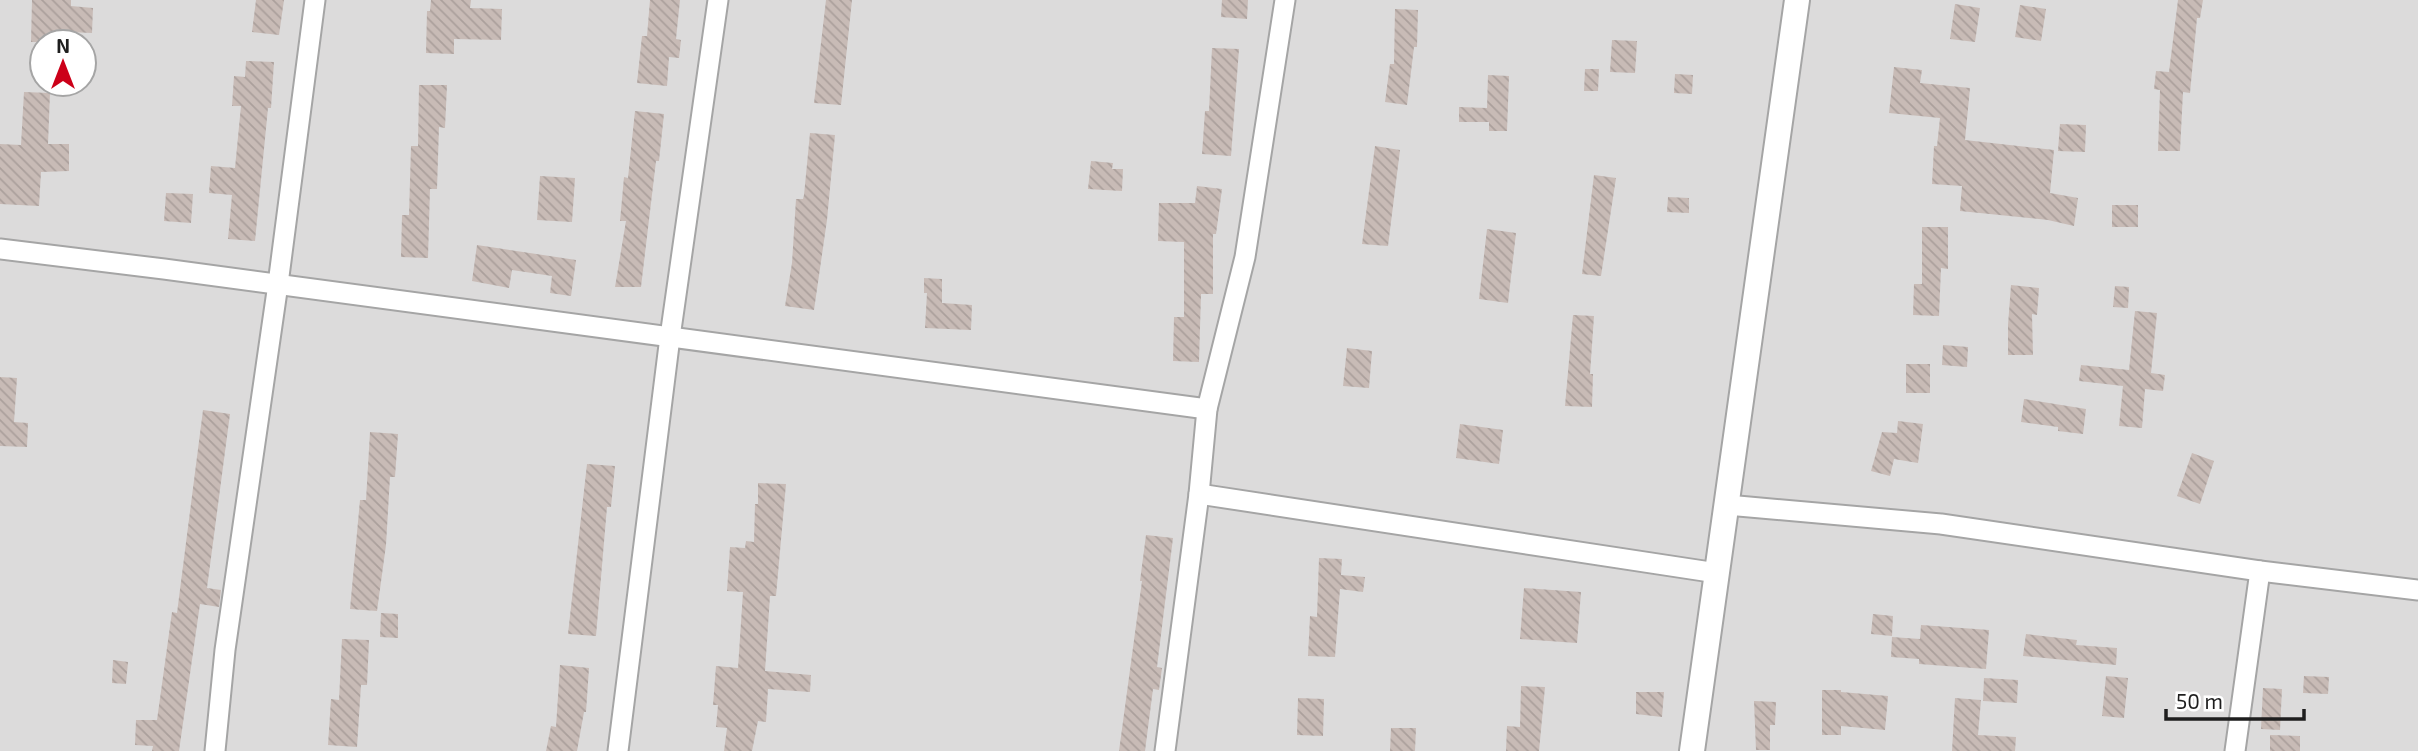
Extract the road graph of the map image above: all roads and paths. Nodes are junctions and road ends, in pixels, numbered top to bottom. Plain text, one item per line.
1 (315, 0) edge
2 (718, 0) edge
3 (1285, 0) edge
4 (1797, 0) edge
5 (0, 250) edge
6 (278, 284) junction
7 (670, 337) junction
8 (1207, 409) junction
9 (1199, 494) junction
10 (1727, 505) junction
11 (2259, 571) junction
12 (1717, 573) junction
13 (2418, 590) edge
14 (215, 751) edge
15 (618, 751) edge
16 (1165, 751) edge
17 (1692, 751) edge
18 (2235, 751) edge

1 - 6 street
2 - 7 street
3 - 8 street
4 - 10 street
5 - 6 street
6 - 7 street
6 - 14 street
7 - 8 street
7 - 15 street
8 - 9 street
9 - 12 street
9 - 16 street
10 - 11 street
10 - 12 street
11 - 13 street
11 - 18 street
12 - 17 street

